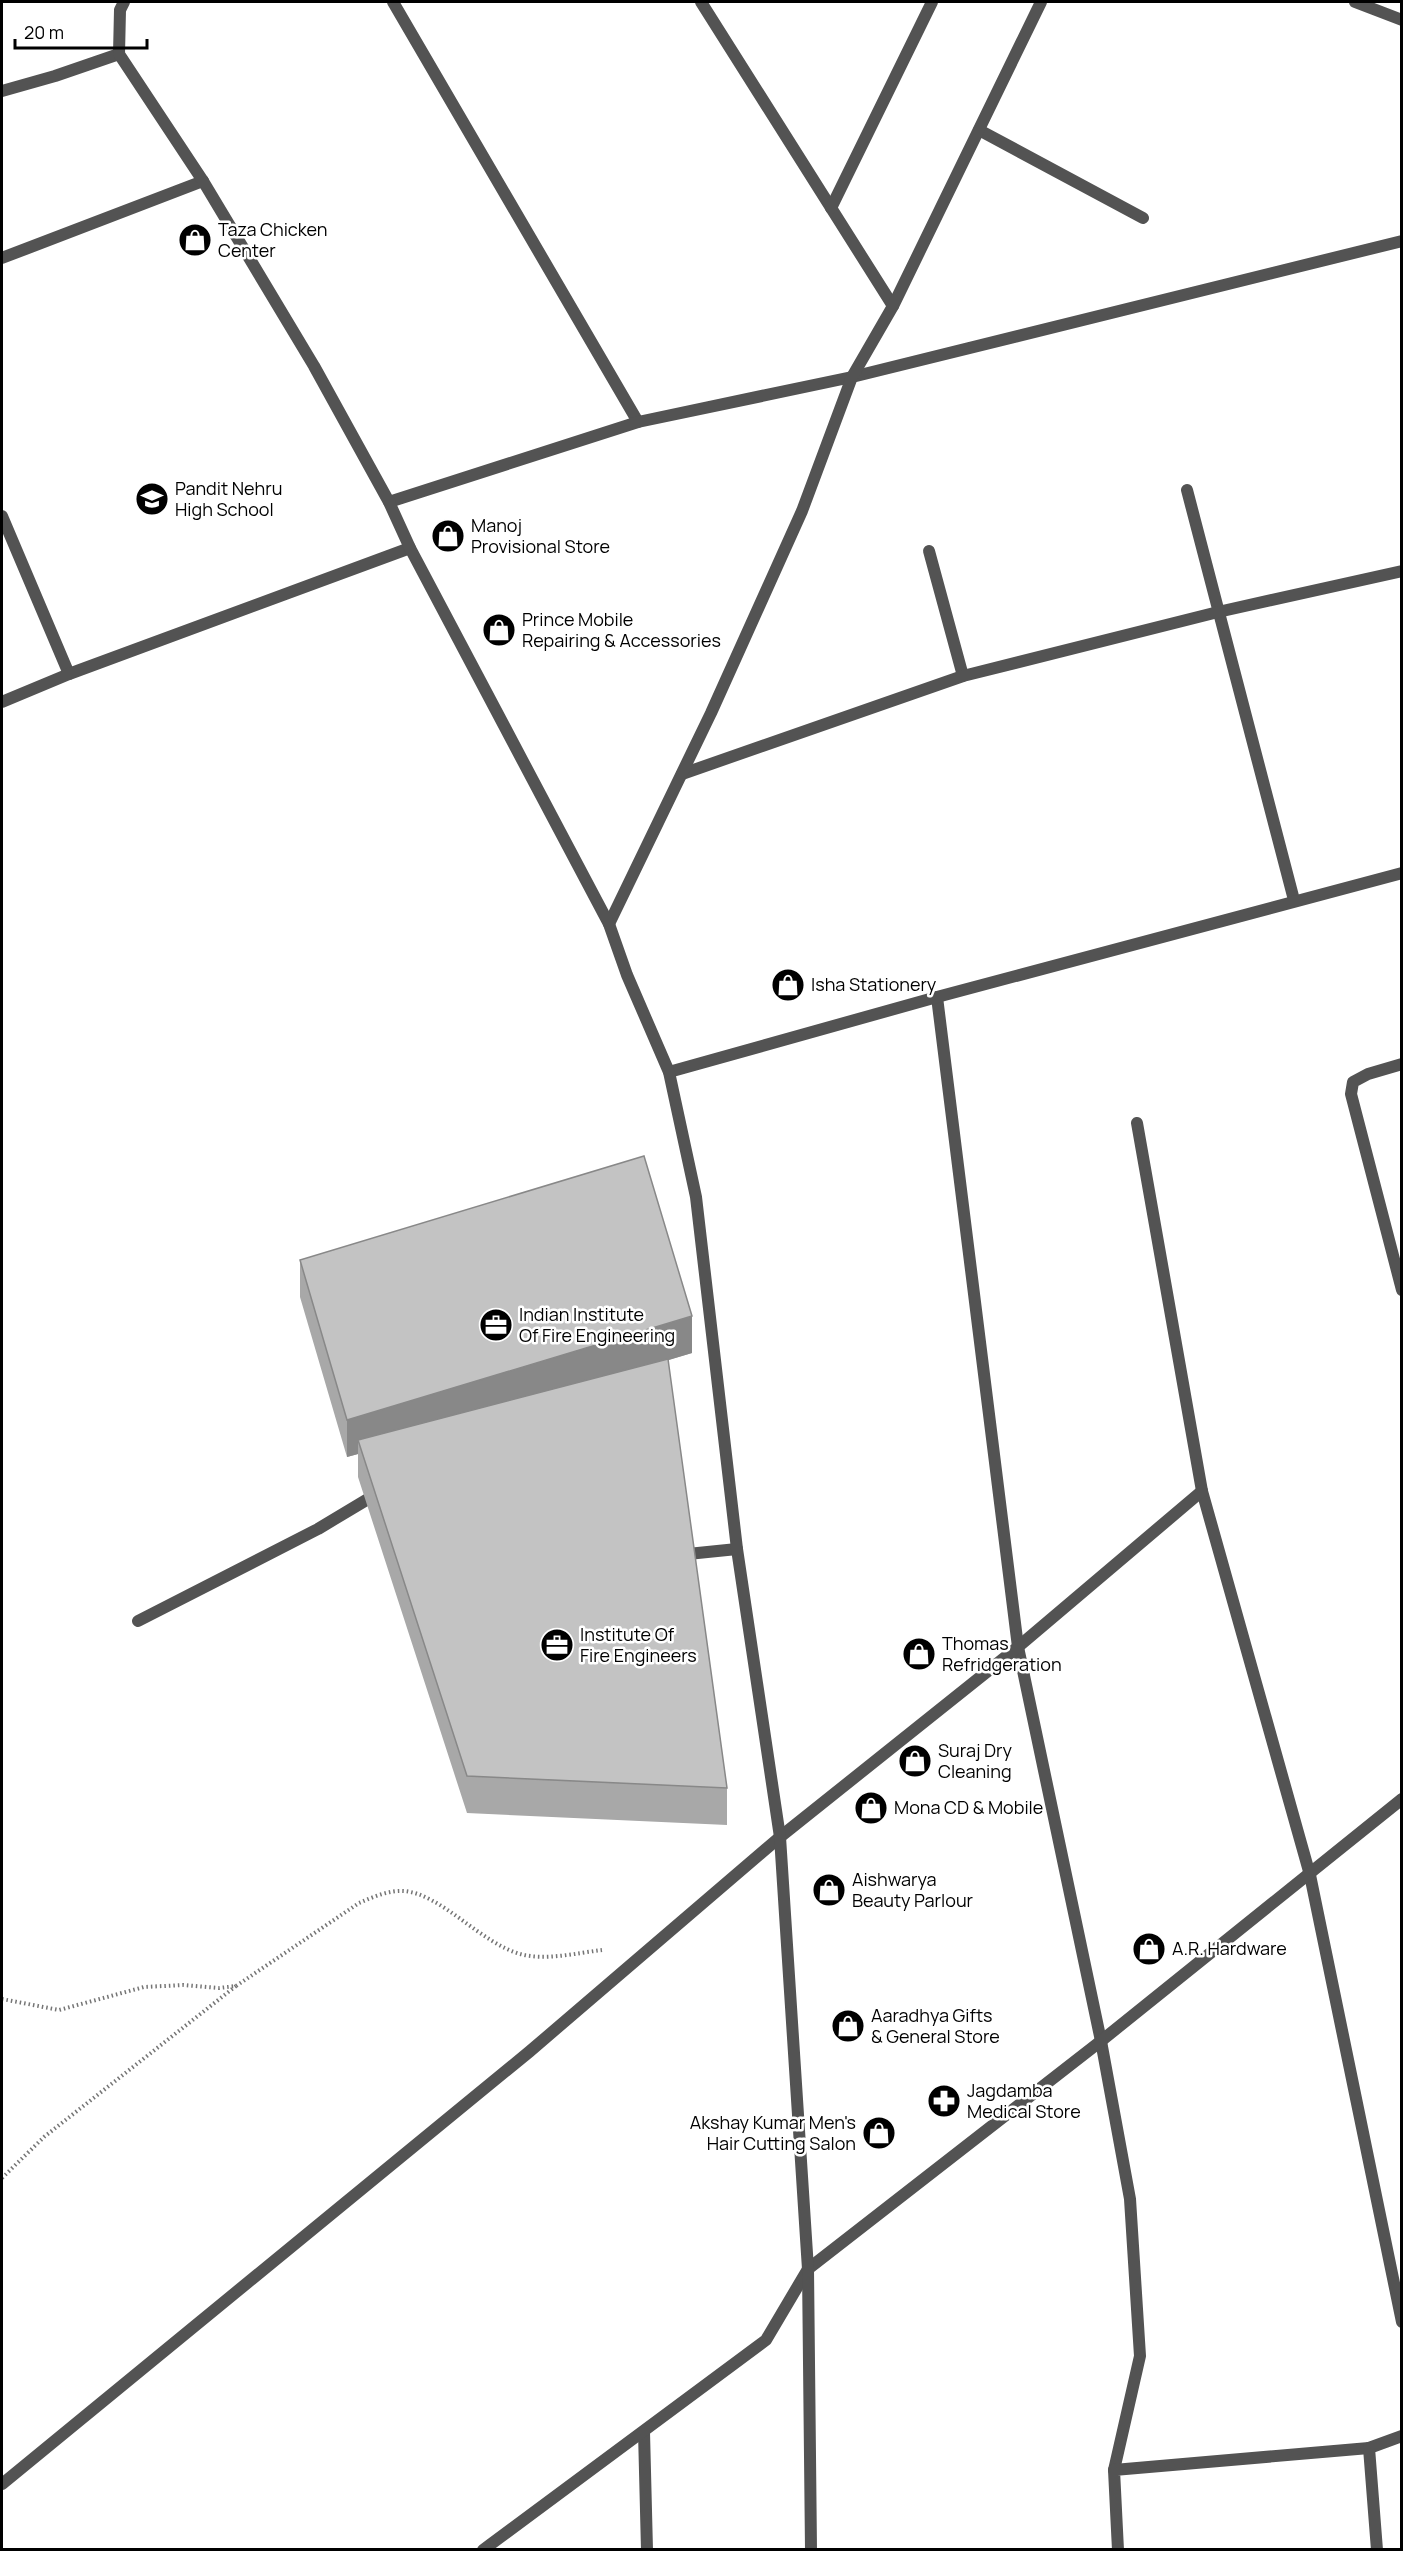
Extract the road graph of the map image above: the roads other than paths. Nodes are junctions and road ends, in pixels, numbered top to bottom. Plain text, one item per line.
1 (393, 2) edge
2 (701, 2) edge
3 (932, 2) edge
4 (1041, 2) edge
5 (1355, 2) edge
6 (119, 4) edge
7 (1401, 20) edge
8 (119, 54) junction
9 (2, 91) edge
10 (979, 130) junction
11 (203, 181) junction
12 (831, 208) junction
13 (1143, 218) dead end
14 (1401, 241) edge
15 (2, 258) edge
16 (892, 306) junction
17 (852, 377) junction
18 (638, 422) junction
19 (1187, 490) dead end
20 (388, 502) junction
21 (2, 516) edge
22 (410, 548) junction
23 (929, 551) dead end
24 (1401, 571) edge
25 (1218, 612) junction
26 (69, 674) junction
27 (963, 676) junction
28 (2, 702) edge
29 (682, 774) junction
30 (1401, 873) edge
31 (1294, 900) junction
32 (609, 924) junction
33 (937, 998) junction
34 (1401, 1064) edge
35 (669, 1072) junction
36 (1137, 1123) dead end
37 (1401, 1290) edge
38 (387, 1488) edge
39 (1202, 1491) junction
40 (737, 1549) junction
41 (666, 1557) edge
42 (138, 1621) dead end
43 (1017, 1647) junction
44 (1401, 1799) edge
45 (780, 1837) junction
46 (1310, 1875) junction
47 (1101, 2041) junction
48 (808, 2269) junction
49 (1401, 2322) edge
50 (644, 2432) junction
51 (1401, 2436) edge
52 (1369, 2448) junction
53 (1114, 2470) junction
54 (2, 2484) edge
55 (483, 2550) edge
56 (647, 2550) edge
57 (811, 2550) edge
58 (1118, 2550) edge
59 (1377, 2550) edge

1 - 18 street
2 - 12 street
3 - 12 street
4 - 10 street
5 - 7 street
6 - 8 street
8 - 9 street
8 - 11 street
10 - 13 street
10 - 16 street
11 - 15 street
11 - 20 street
12 - 16 street
14 - 17 street
16 - 17 street
17 - 18 street
17 - 29 street
18 - 20 street
19 - 25 street
20 - 22 street
21 - 26 street
22 - 26 street
22 - 32 street
23 - 27 street
24 - 25 street
25 - 27 street
25 - 31 street
26 - 28 street
27 - 29 street
29 - 32 street
30 - 31 street
31 - 33 street
32 - 35 street
33 - 35 street
33 - 43 street
34 - 37 street
35 - 40 street
36 - 39 street
38 - 42 street
39 - 43 street
39 - 46 street
40 - 41 street
40 - 45 street
43 - 45 street
43 - 47 street
44 - 46 street
45 - 48 street
45 - 54 street
46 - 47 street
46 - 49 street
47 - 48 street
47 - 53 street
48 - 50 street
48 - 57 street
50 - 55 street
50 - 56 street
51 - 52 street
52 - 53 street
52 - 59 street
53 - 58 street

